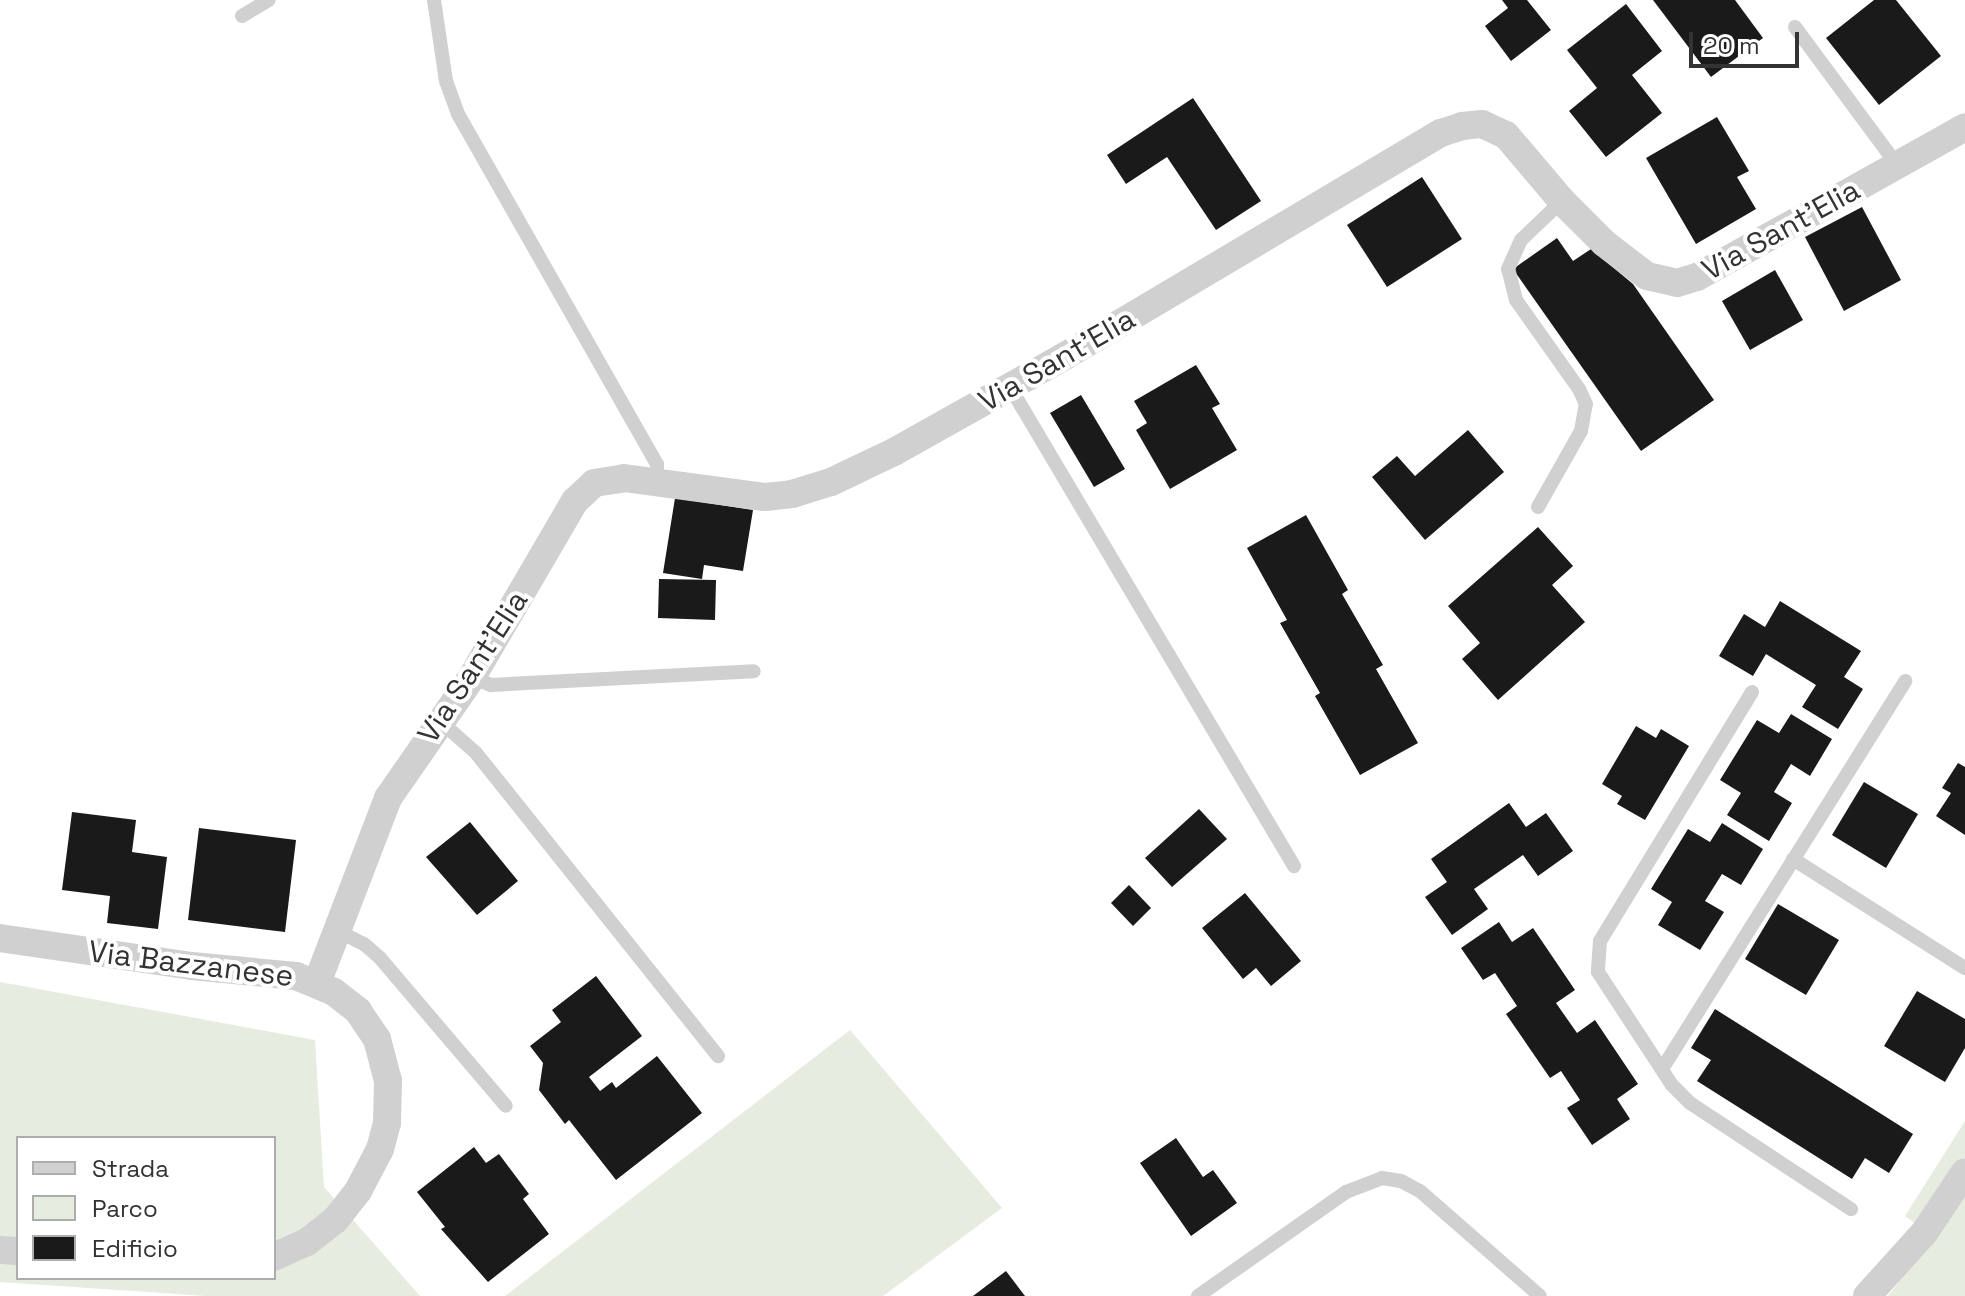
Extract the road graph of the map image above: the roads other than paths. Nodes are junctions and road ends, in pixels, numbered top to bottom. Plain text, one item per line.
1 (269, 0) edge
2 (434, 0) edge
3 (242, 16) dead end
4 (1795, 27) dead end
5 (1965, 127) edge
6 (1897, 165) junction
7 (1562, 201) junction
8 (1010, 387) junction
9 (657, 482) junction
10 (1538, 507) dead end
11 (754, 671) dead end
12 (472, 677) junction
13 (1905, 681) dead end
14 (1752, 692) dead end
15 (440, 721) junction
16 (1793, 859) junction
17 (1294, 866) dead end
18 (340, 932) junction
19 (0, 938) edge
20 (1965, 968) edge
21 (317, 983) junction
22 (718, 1056) dead end
23 (1662, 1069) junction
24 (506, 1106) dead end
25 (1965, 1172) edge
26 (1851, 1209) dead end
27 (276, 1256) edge
28 (1198, 1296) edge
29 (1540, 1296) edge
30 (1867, 1296) edge

1 - 3 lane
2 - 9 lane
4 - 6 lane
5 - 6 street, Via Sant'Elia
6 - 7 street, Via Sant'Elia
7 - 8 street, Via Sant'Elia
7 - 10 lane
8 - 9 street, Via Sant'Elia
8 - 17 lane
9 - 12 street, Via Sant'Elia
11 - 12 lane
12 - 15 street, Via Sant'Elia
13 - 16 lane
14 - 23 lane
15 - 18 street, Via Sant'Elia
15 - 22 lane
16 - 20 lane
16 - 23 lane
18 - 21 street, Via Sant'Elia
18 - 24 lane
19 - 21 street, Via Bazzanese
21 - 27 street, Via Bazzanese
23 - 26 lane
25 - 30 street
28 - 29 lane

